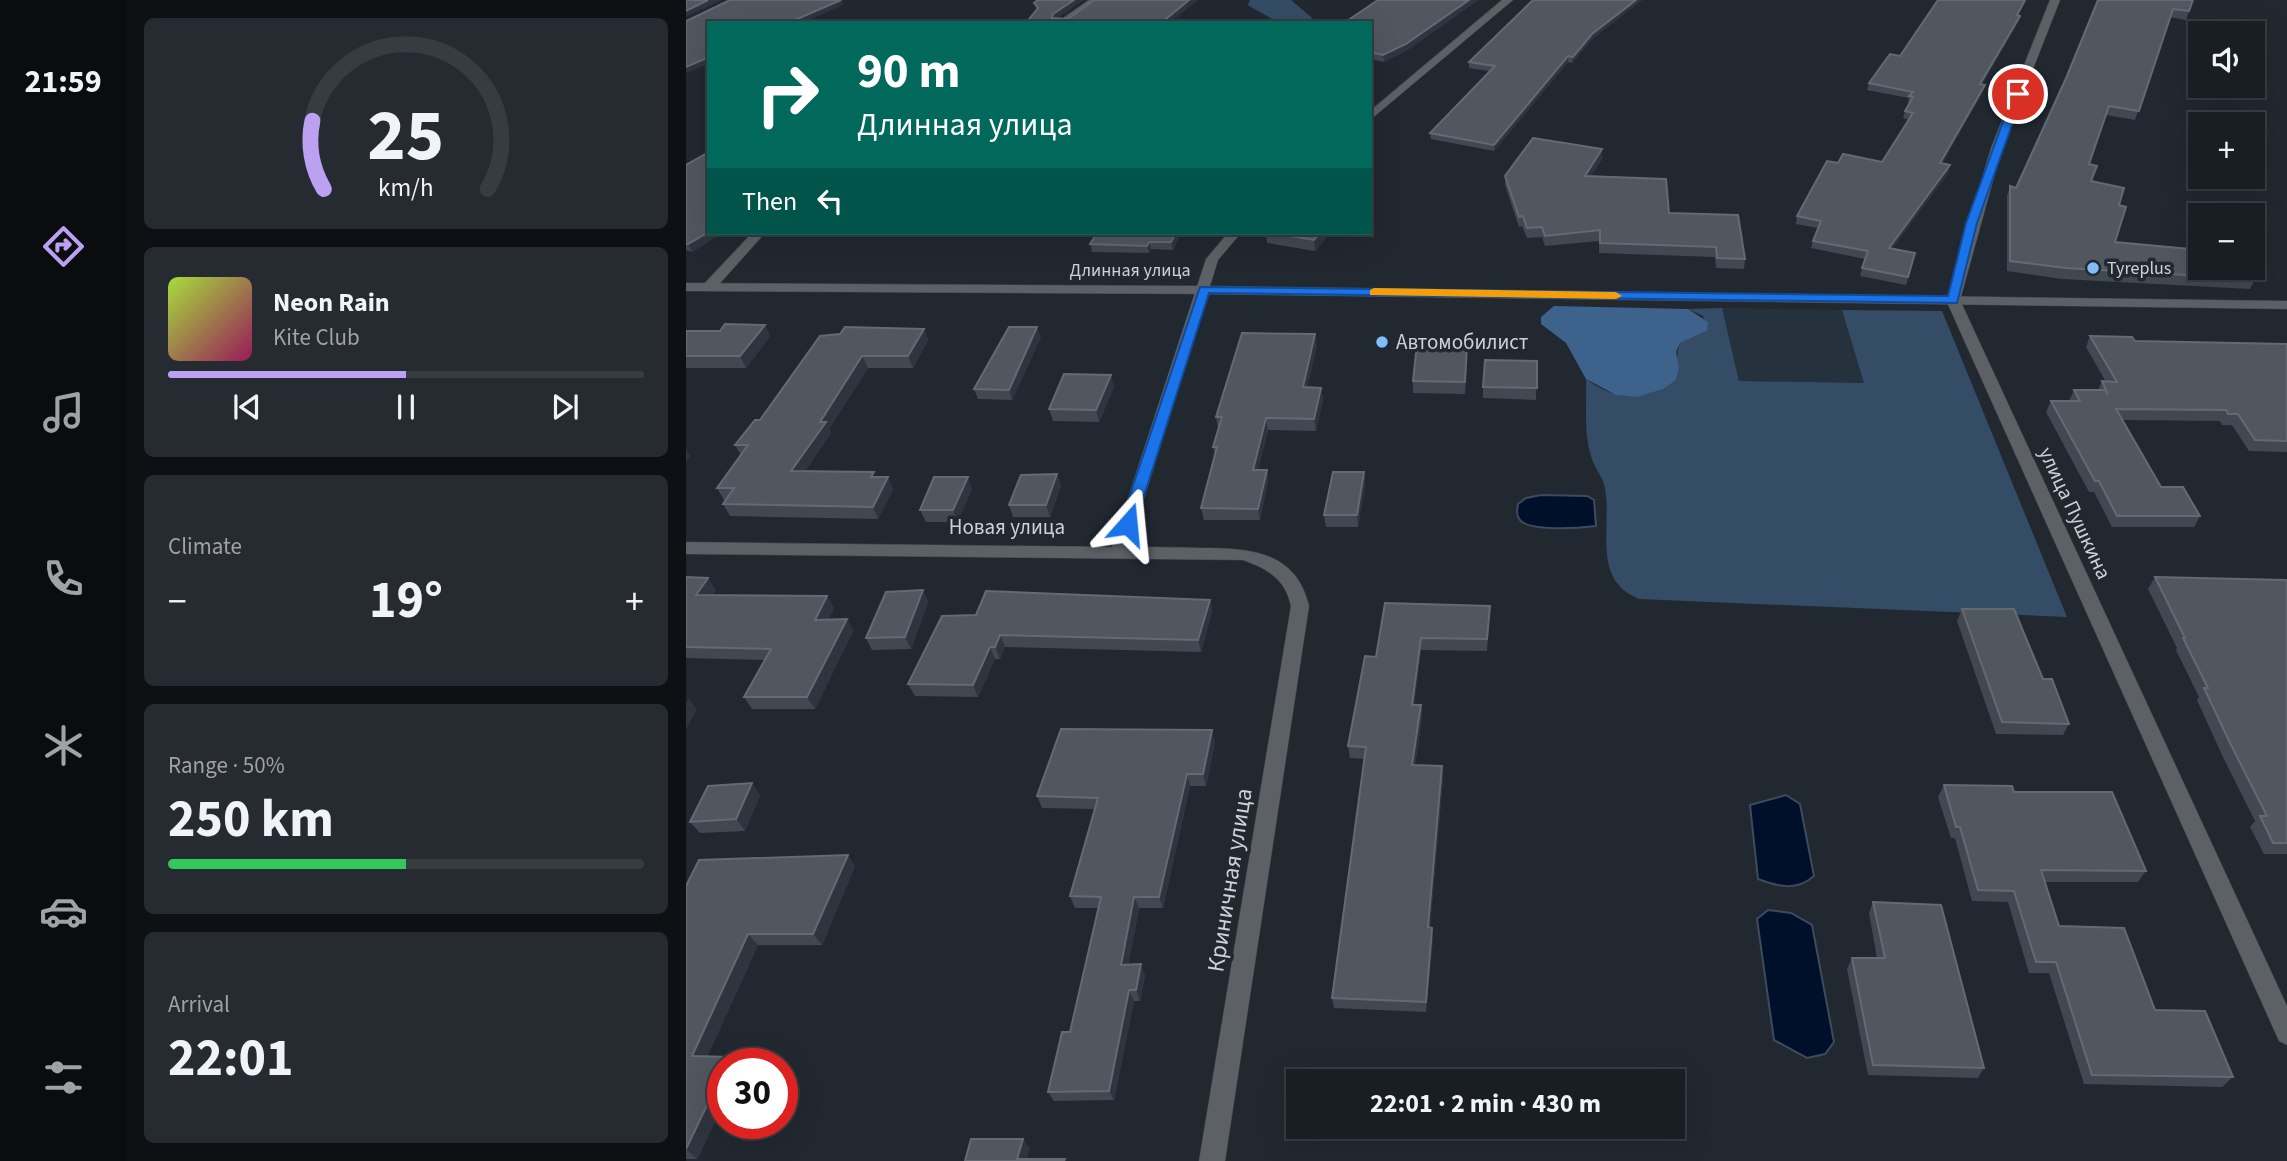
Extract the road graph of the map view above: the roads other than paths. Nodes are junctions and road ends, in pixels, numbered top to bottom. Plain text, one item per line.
1 (1095, 0) edge
2 (1508, 0) edge
3 (2055, 0) edge
4 (1064, 21) edge
5 (1372, 115) edge
6 (757, 235) edge
7 (1234, 235) edge
8 (686, 287) edge
9 (709, 287) junction
10 (1205, 290) junction
11 (1953, 300) junction
12 (2287, 304) edge
13 (686, 548) edge
14 (1119, 551) junction
15 (1300, 606) joint
16 (2287, 1033) edge
17 (1212, 1161) edge

1 - 4 street
2 - 5 street
3 - 11 street
6 - 9 street
7 - 10 street
8 - 9 street, Длинная улица
9 - 10 street, Длинная улица
10 - 11 street, Длинная улица
10 - 14 street
11 - 12 street, Длинная улица
11 - 16 street, улица Пушкина
13 - 14 street, Новая улица
14 - 15 street, Новая улица
15 - 17 street, Криничная улица

